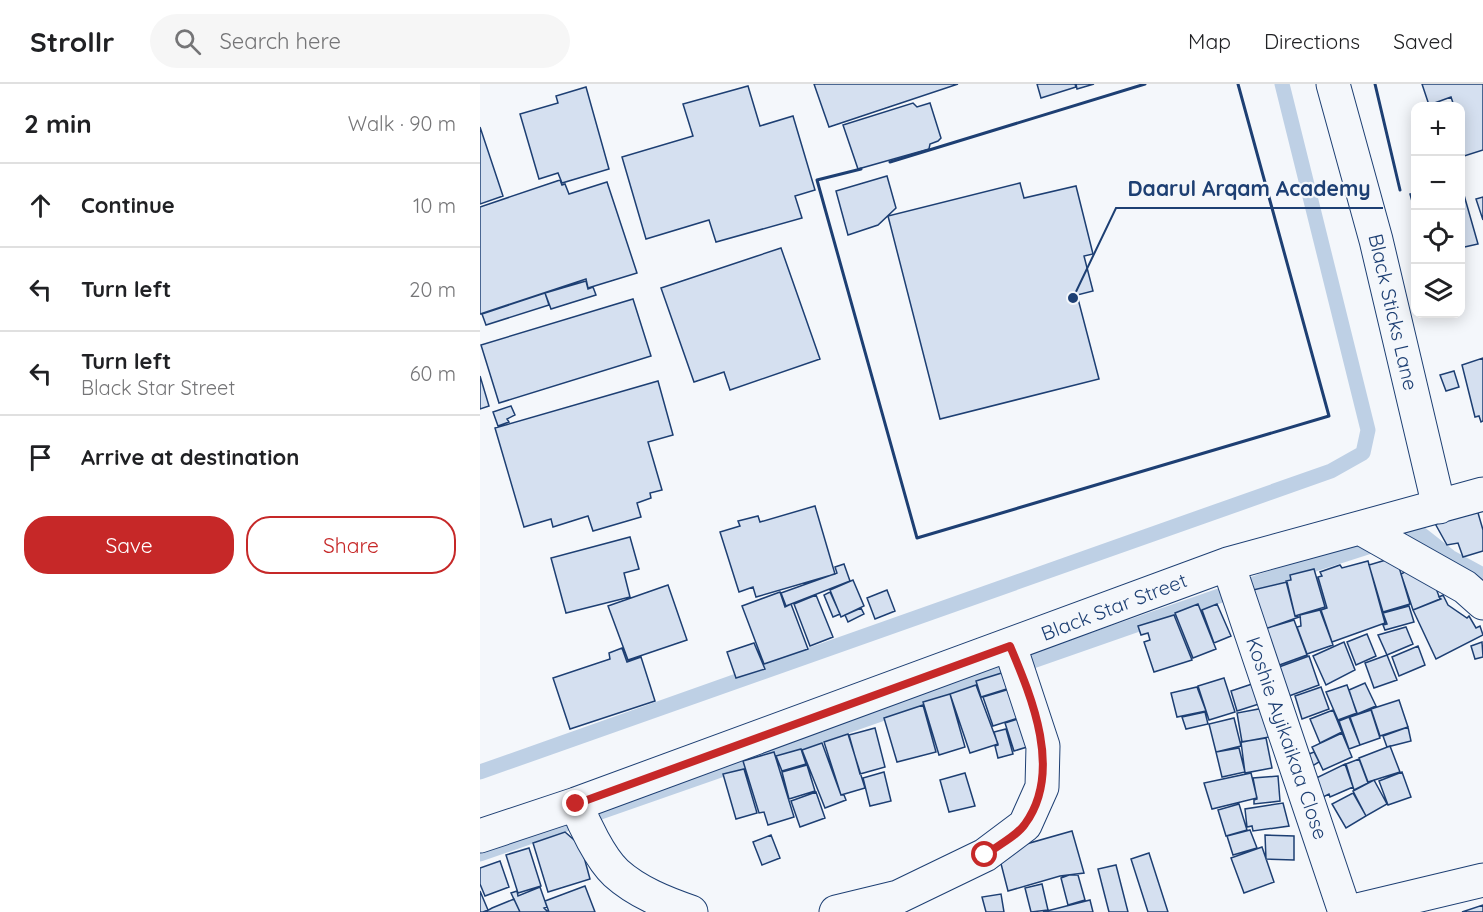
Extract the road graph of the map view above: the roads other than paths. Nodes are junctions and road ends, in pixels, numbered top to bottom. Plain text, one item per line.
1 (1333, 84) edge
2 (1483, 494) edge
3 (1439, 507) junction
4 (1362, 529) junction
5 (1228, 564) junction
6 (1483, 603) edge
7 (1010, 646) junction
8 (576, 804) junction
9 (480, 836) edge
10 (1483, 880) edge
11 (691, 912) edge
12 (836, 912) edge
13 (1347, 912) edge

1 - 3 street, Black Sticks Lane
2 - 3 street, Black Star Street
3 - 4 street, Black Star Street
4 - 5 street, Black Star Street
4 - 6 street
5 - 7 street, Black Star Street
5 - 13 street, Koshie Ayikaikaa Close
7 - 8 street, Black Star Street
7 - 12 street
8 - 9 street, Black Star Street
8 - 11 street
10 - 13 street

